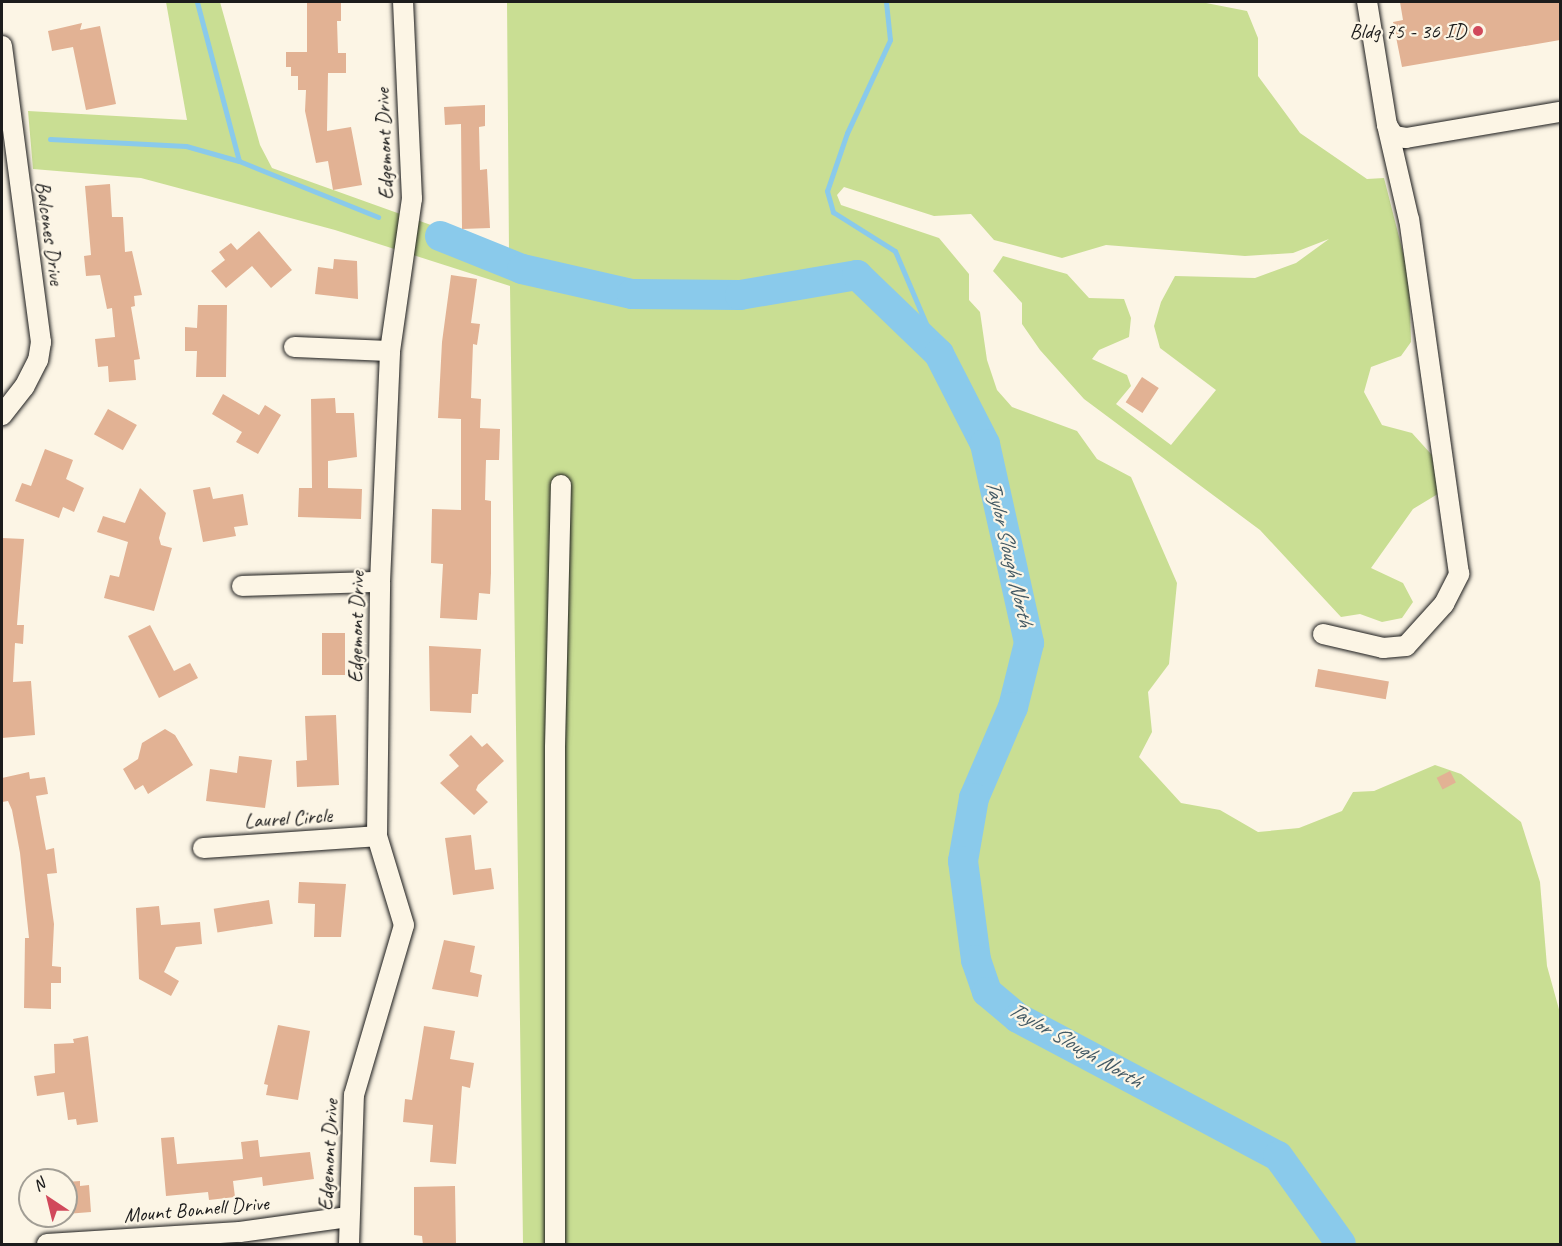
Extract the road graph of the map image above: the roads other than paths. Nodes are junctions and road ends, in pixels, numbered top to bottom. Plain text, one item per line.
1 (403, 2) edge
2 (1367, 2) edge
3 (2, 46) edge
4 (1560, 112) edge
5 (1387, 125) junction
6 (8, 159) edge
7 (294, 347) dead end
8 (390, 351) junction
9 (2, 415) edge
10 (561, 485) dead end
11 (380, 582) junction
12 (242, 586) dead end
13 (1323, 634) dead end
14 (377, 836) junction
15 (203, 848) dead end
16 (348, 1217) junction
17 (47, 1245) edge
18 (349, 1245) edge
19 (555, 1245) edge

1 - 8 street, Edgemont Drive
2 - 5 street
3 - 6 street, Balcones Drive
4 - 5 street
5 - 13 street
6 - 9 street, Balcones Drive
7 - 8 street
8 - 11 street, Edgemont Drive
10 - 19 street
11 - 12 street
11 - 14 street, Edgemont Drive
14 - 15 street, Laurel Circle
14 - 16 street, Edgemont Drive
16 - 17 street, Mount Bonnell Drive
16 - 18 street, Edgemont Drive

